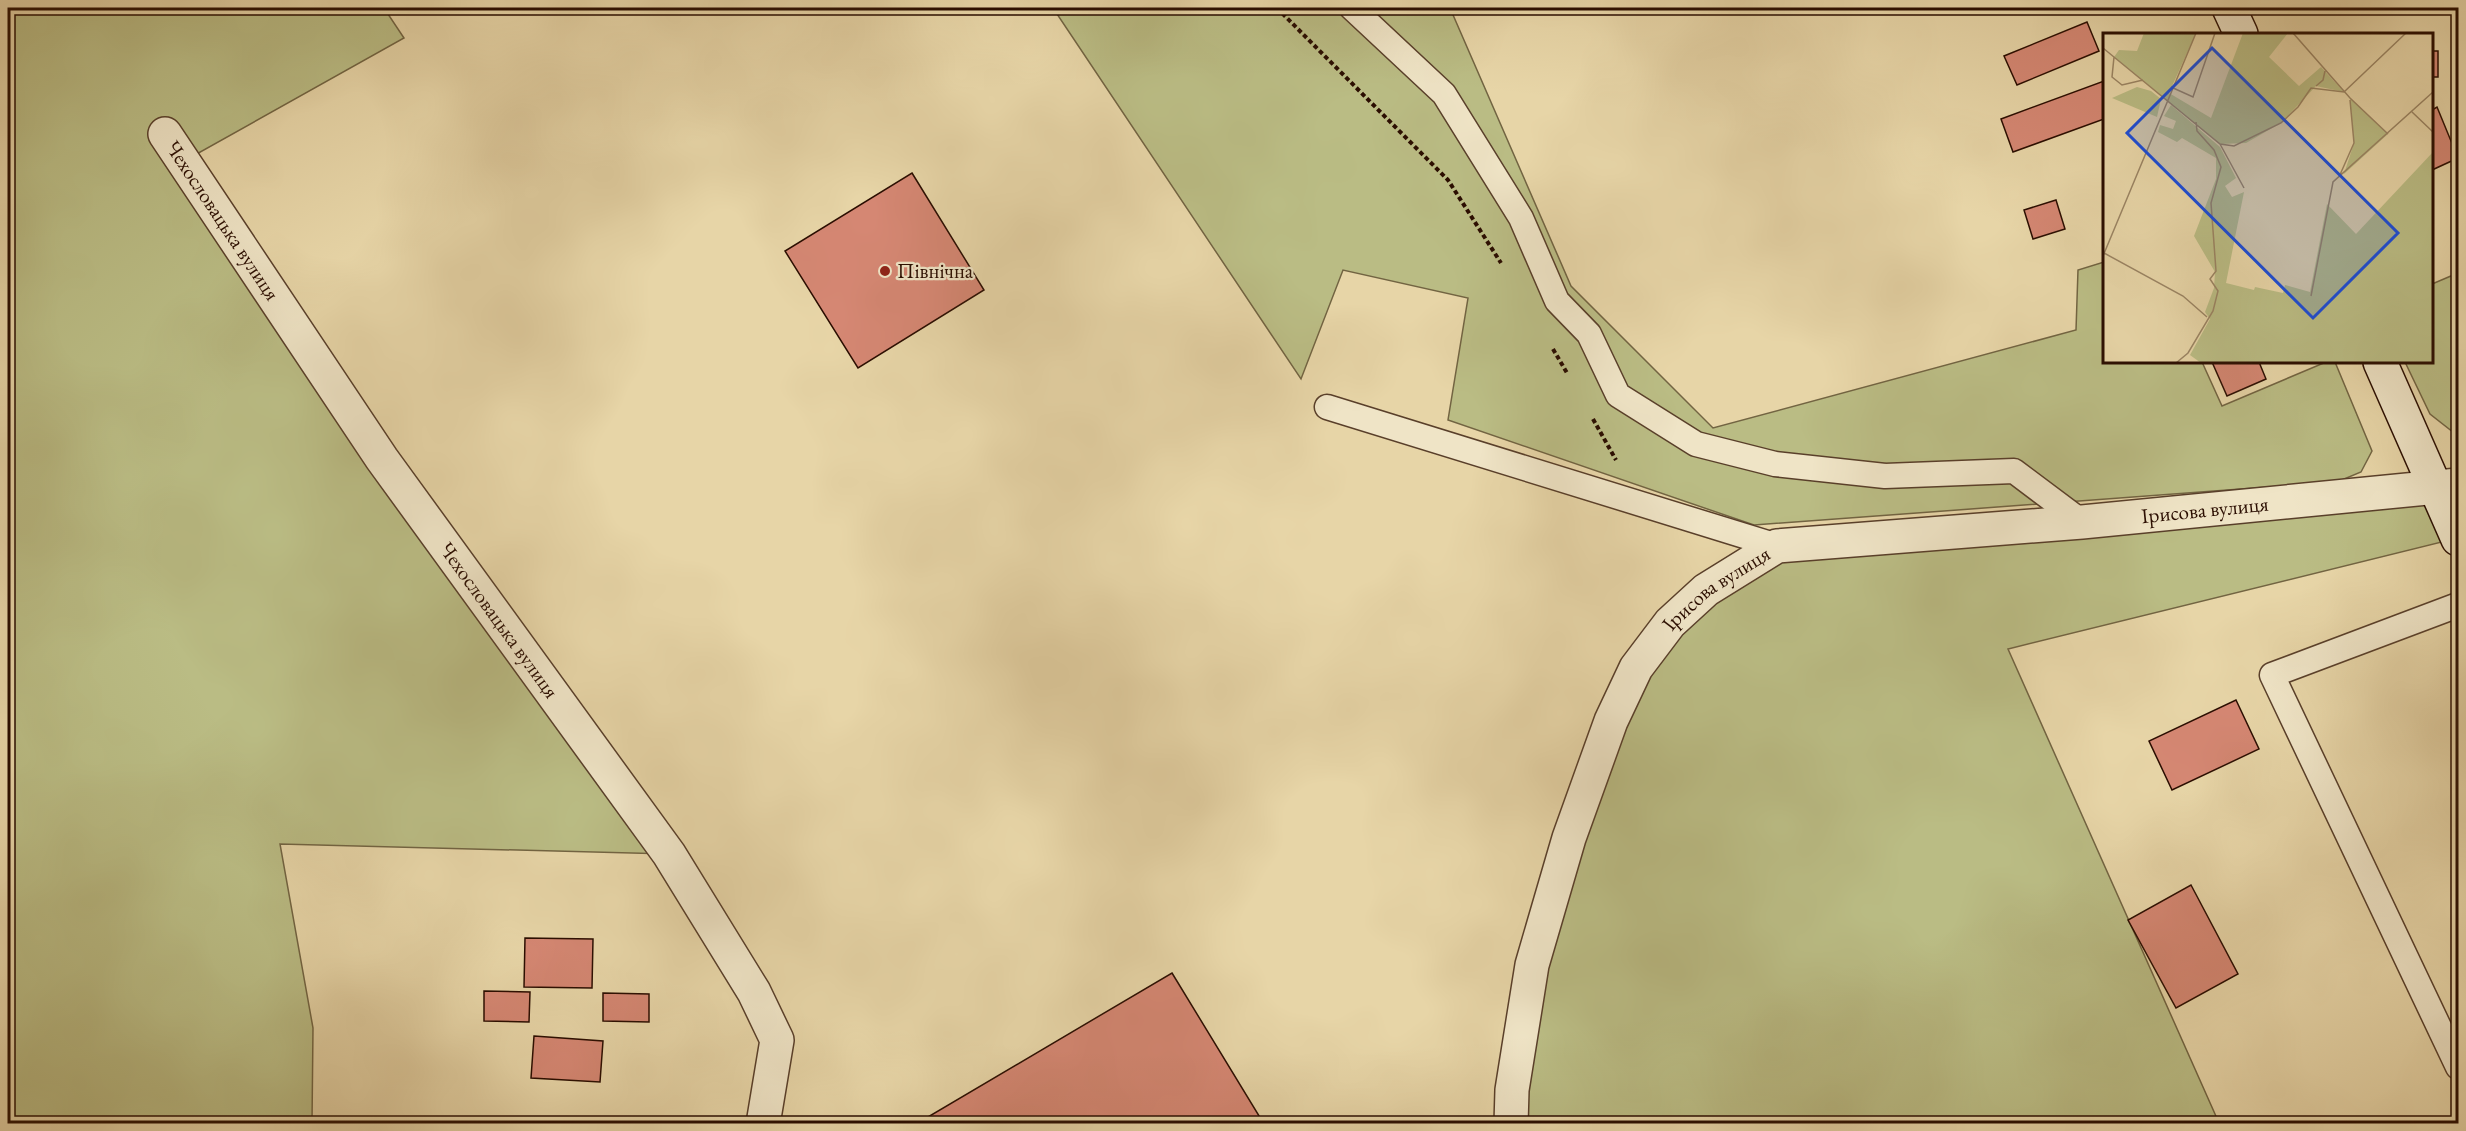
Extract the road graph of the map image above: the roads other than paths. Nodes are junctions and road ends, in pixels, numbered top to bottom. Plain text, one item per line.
1 (1352, 8) edge
2 (2229, 8) edge
3 (2241, 33) edge
4 (165, 134) dead end
5 (2381, 363) edge
6 (1327, 407) dead end
7 (2446, 486) edge
8 (2082, 522) junction
9 (2458, 540) edge
10 (1777, 546) junction
11 (2458, 605) edge
12 (2458, 1067) edge
13 (765, 1120) edge
14 (1511, 1124) edge

1 - 8 lane
2 - 3 street
4 - 13 street, Чехословацька вулиця
5 - 7 street
6 - 10 lane
7 - 8 street, Ірисова вулиця
7 - 9 street
8 - 10 street, Ірисова вулиця
10 - 14 street, Ірисова вулиця
11 - 12 lane

